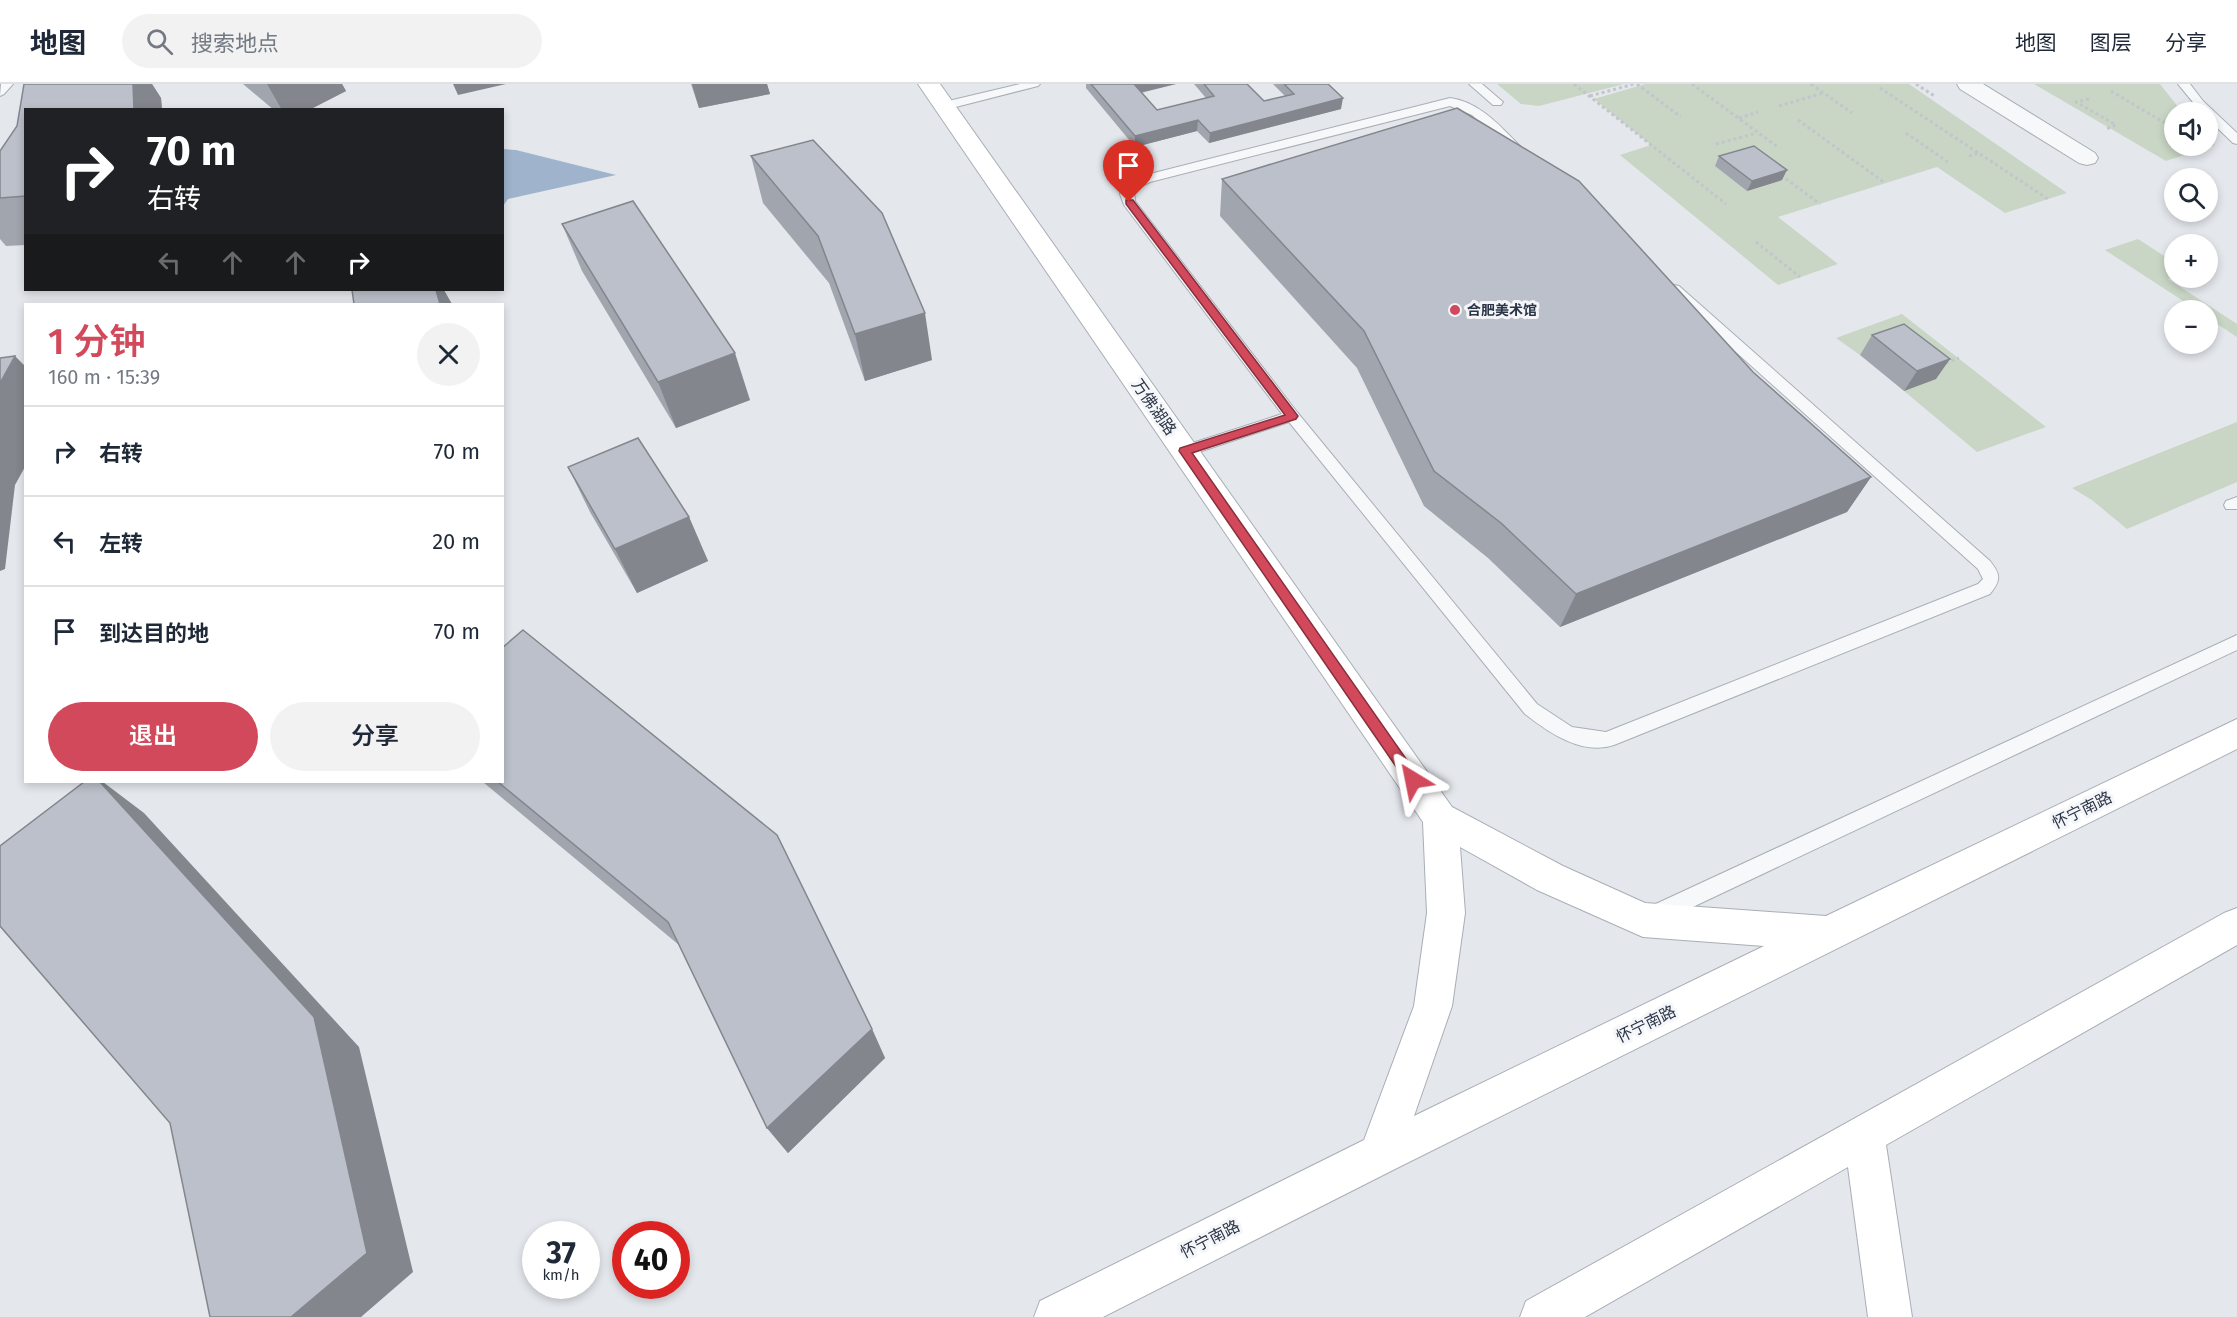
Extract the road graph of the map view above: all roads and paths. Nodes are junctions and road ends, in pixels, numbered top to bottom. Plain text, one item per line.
1 (7, 84) edge
2 (1034, 84) edge
3 (1475, 84) edge
4 (1574, 84) edge
5 (1636, 84) edge
6 (1692, 84) edge
7 (1811, 84) edge
8 (1968, 84) edge
9 (2184, 84) edge
10 (1880, 88) dead end
11 (2111, 91) dead end
12 (0, 92) edge
13 (1823, 93) junction
14 (936, 95) edge
15 (1590, 96) junction
16 (2089, 99) dead end
17 (1497, 102) dead end
18 (1779, 106) dead end
19 (1758, 112) dead end
20 (1852, 113) dead end
21 (1681, 117) dead end
22 (1738, 118) junction
23 (1798, 120) dead end
24 (2164, 122) edge
25 (2098, 131) dead end
26 (1758, 132) junction
27 (1906, 133) dead end
28 (2237, 140) edge
29 (1716, 144) dead end
30 (1779, 148) dead end
31 (1979, 153) junction
32 (1969, 156) dead end
33 (2087, 158) dead end
34 (1527, 159) edge
35 (1948, 162) dead end
36 (1778, 173) edge
37 (1886, 183) dead end
38 (2048, 200) dead end
39 (1726, 204) dead end
40 (1820, 204) dead end
41 (1756, 242) dead end
42 (1800, 277) dead end
43 (1662, 278) edge
44 (1959, 358) dead end
45 (1942, 364) edge
46 (1292, 416) junction
47 (1185, 451) junction
48 (2237, 642) edge
49 (2237, 733) edge
50 (1440, 818) junction
51 (1643, 920) junction
52 (2237, 925) edge
53 (1832, 934) junction
54 (1864, 1134) junction
55 (1380, 1154) junction
56 (1548, 1316) edge
57 (1056, 1317) edge
58 (1890, 1317) edge

1 - 12 lane
2 - 14 lane
3 - 17 lane
4 - 15 path
5 - 15 path
5 - 21 path
6 - 22 path
7 - 13 path
8 - 33 street
9 - 28 lane
10 - 31 path
11 - 24 path
13 - 18 path
13 - 20 path
14 - 47 street, 万佛湖路
15 - 39 path
16 - 25 path
19 - 22 path
22 - 26 path
23 - 37 path
26 - 29 path
26 - 30 path
27 - 35 path
31 - 32 path
31 - 38 path
34 - 46 lane
36 - 40 path
41 - 42 path
43 - 46 lane
44 - 45 path
46 - 47 lane
47 - 50 street, 万佛湖路
48 - 51 lane
49 - 53 street, 怀宁南路
50 - 51 street
50 - 55 street
51 - 53 street
52 - 54 street
53 - 55 street, 怀宁南路
54 - 56 street
54 - 58 street
55 - 57 street, 怀宁南路

